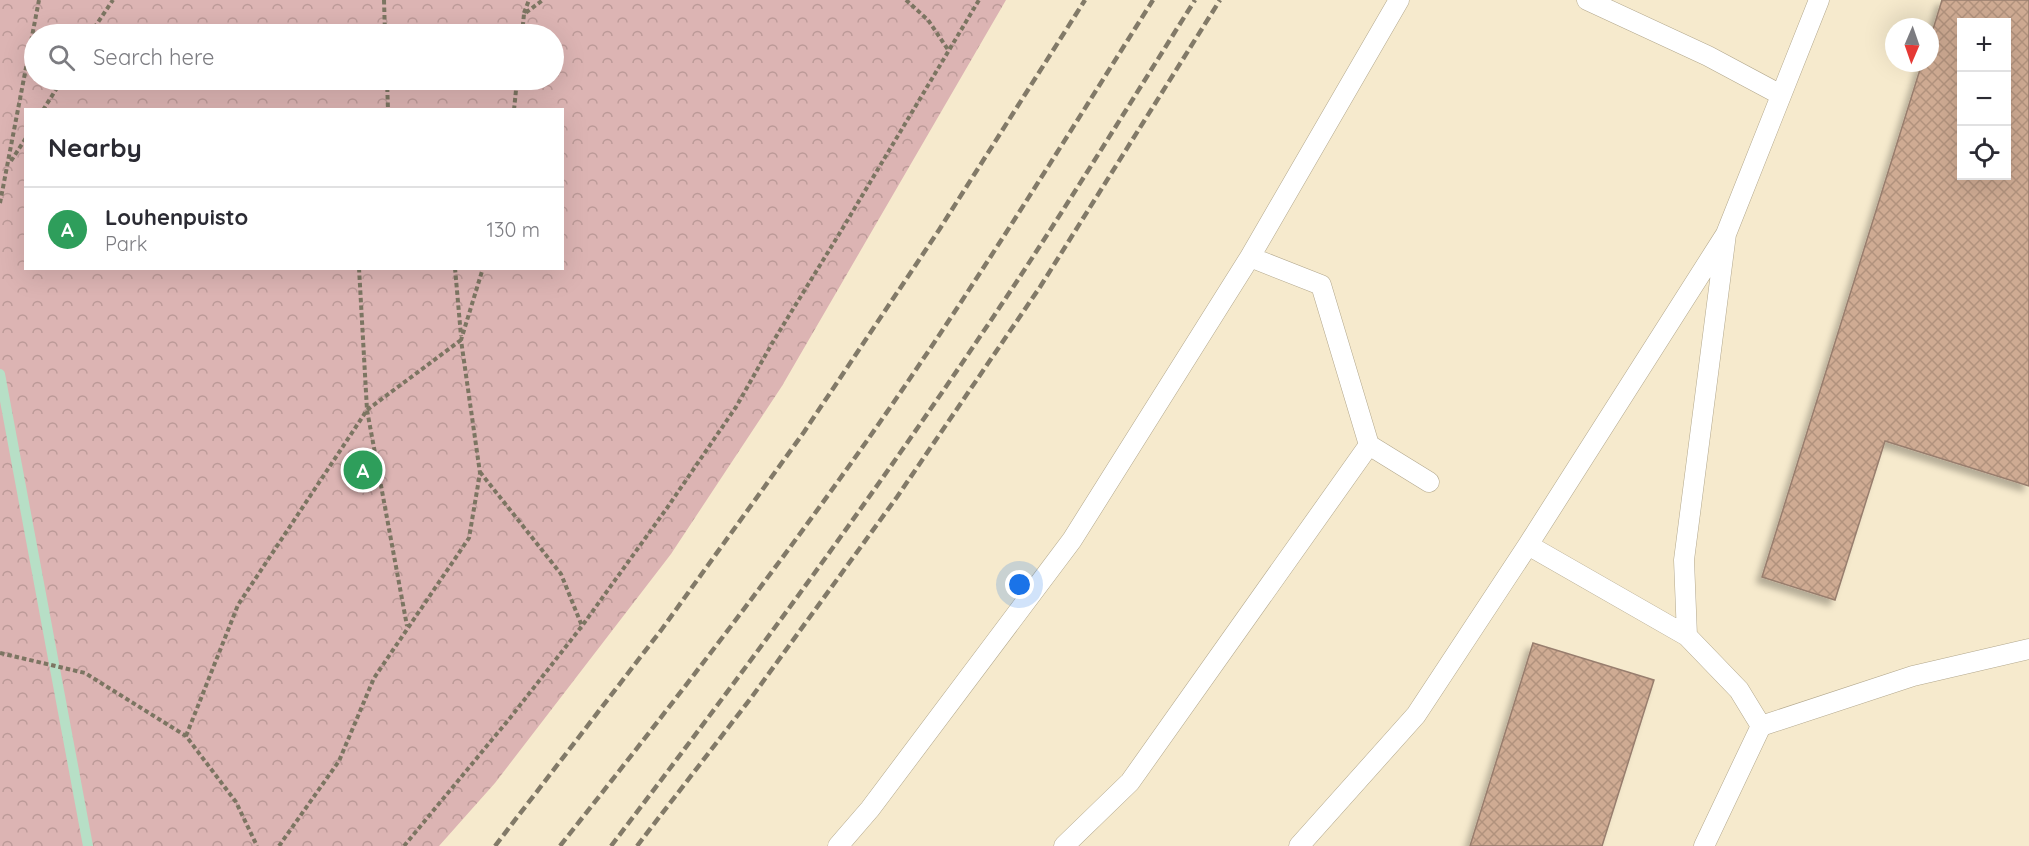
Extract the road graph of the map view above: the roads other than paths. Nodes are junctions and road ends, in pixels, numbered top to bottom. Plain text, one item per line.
1 (1399, 0) edge
2 (1587, 0) edge
3 (1819, 0) edge
4 (1781, 95) junction
5 (1726, 234) junction
6 (1251, 257) junction
7 (1369, 446) junction
8 (1429, 482) dead end
9 (1528, 545) junction
10 (1688, 636) junction
11 (2029, 649) edge
12 (1761, 726) junction
13 (838, 846) edge
14 (1064, 846) edge
15 (1299, 846) edge
16 (1704, 846) edge

1 - 6 lane
2 - 4 lane
3 - 4 lane
4 - 5 lane
5 - 9 lane
5 - 10 lane
6 - 7 lane
6 - 13 lane
7 - 8 lane
7 - 14 lane
9 - 10 lane
9 - 15 lane
10 - 12 lane
11 - 12 lane
12 - 16 lane

